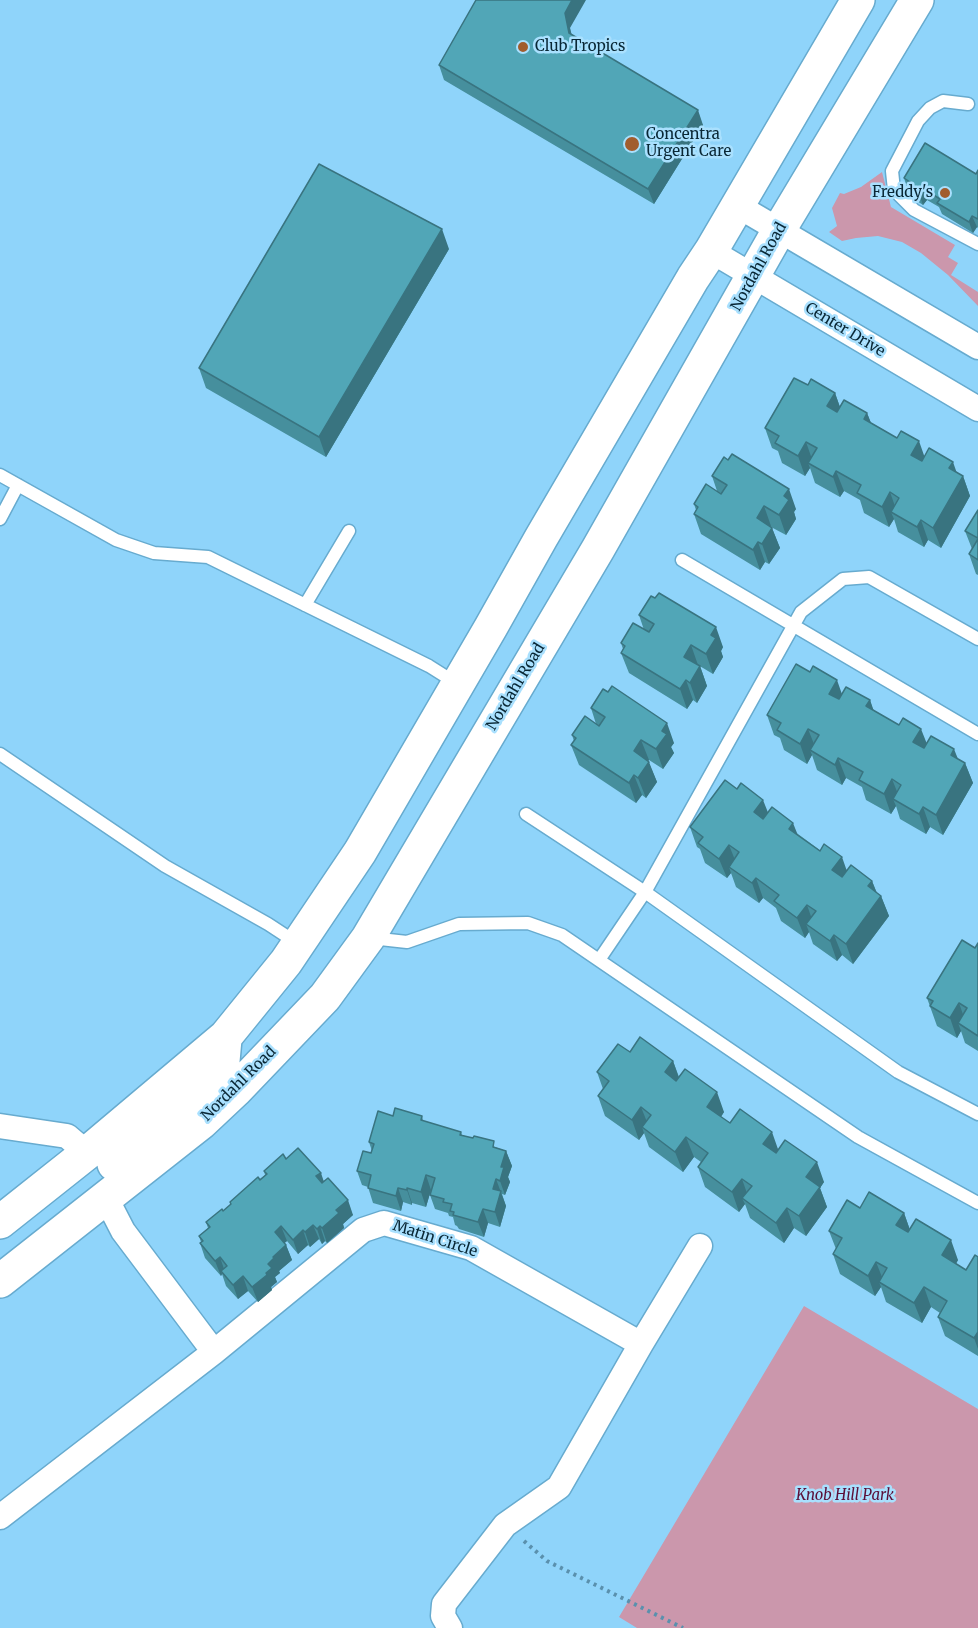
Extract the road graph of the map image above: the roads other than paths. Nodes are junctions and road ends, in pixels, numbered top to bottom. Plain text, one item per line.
1 (858, 0) edge
2 (917, 0) edge
3 (968, 104) dead end
4 (738, 206) junction
5 (779, 230) junction
6 (978, 244) edge
7 (711, 251) junction
8 (753, 276) junction
9 (978, 347) edge
10 (978, 409) edge
11 (0, 475) edge
12 (18, 485) junction
13 (0, 519) edge
14 (349, 531) dead end
15 (682, 560) dead end
16 (305, 605) junction
17 (794, 626) junction
18 (978, 639) edge
19 (457, 683) junction
20 (503, 709) junction
21 (978, 734) edge
22 (0, 754) edge
23 (526, 814) dead end
24 (645, 892) junction
25 (368, 938) junction
26 (298, 944) junction
27 (599, 960) junction
28 (226, 1036) junction
29 (978, 1114) edge
30 (0, 1126) edge
31 (87, 1153) junction
32 (106, 1198) junction
33 (978, 1203) edge
34 (0, 1222) edge
35 (700, 1246) dead end
36 (0, 1253) edge
37 (0, 1281) edge
38 (641, 1344) junction
39 (214, 1352) junction
40 (0, 1516) edge
41 (450, 1628) edge

1 - 4 main road
2 - 5 main road, Nordahl Road
3 - 6 lane
4 - 5 street
4 - 7 main road
5 - 8 main road, Nordahl Road
5 - 9 street
7 - 8 street, Center Drive
7 - 19 main road
8 - 10 street, Center Drive
8 - 20 main road, Nordahl Road
11 - 12 lane
12 - 13 lane
12 - 16 lane
14 - 16 lane
15 - 17 lane
16 - 19 lane
17 - 18 lane
17 - 21 lane
17 - 24 lane
19 - 20 main road
19 - 26 main road
20 - 25 main road, Nordahl Road
22 - 26 lane
23 - 24 lane
24 - 27 lane
24 - 29 lane
25 - 27 lane
25 - 32 main road, Nordahl Road
26 - 28 main road
27 - 33 lane
28 - 31 main road
28 - 32 main road
30 - 31 street
31 - 34 main road
31 - 36 main road
32 - 37 main road, Nordahl Road
32 - 39 street
35 - 38 street
38 - 39 street, Matin Circle
38 - 41 street
39 - 40 street, Matin Circle

